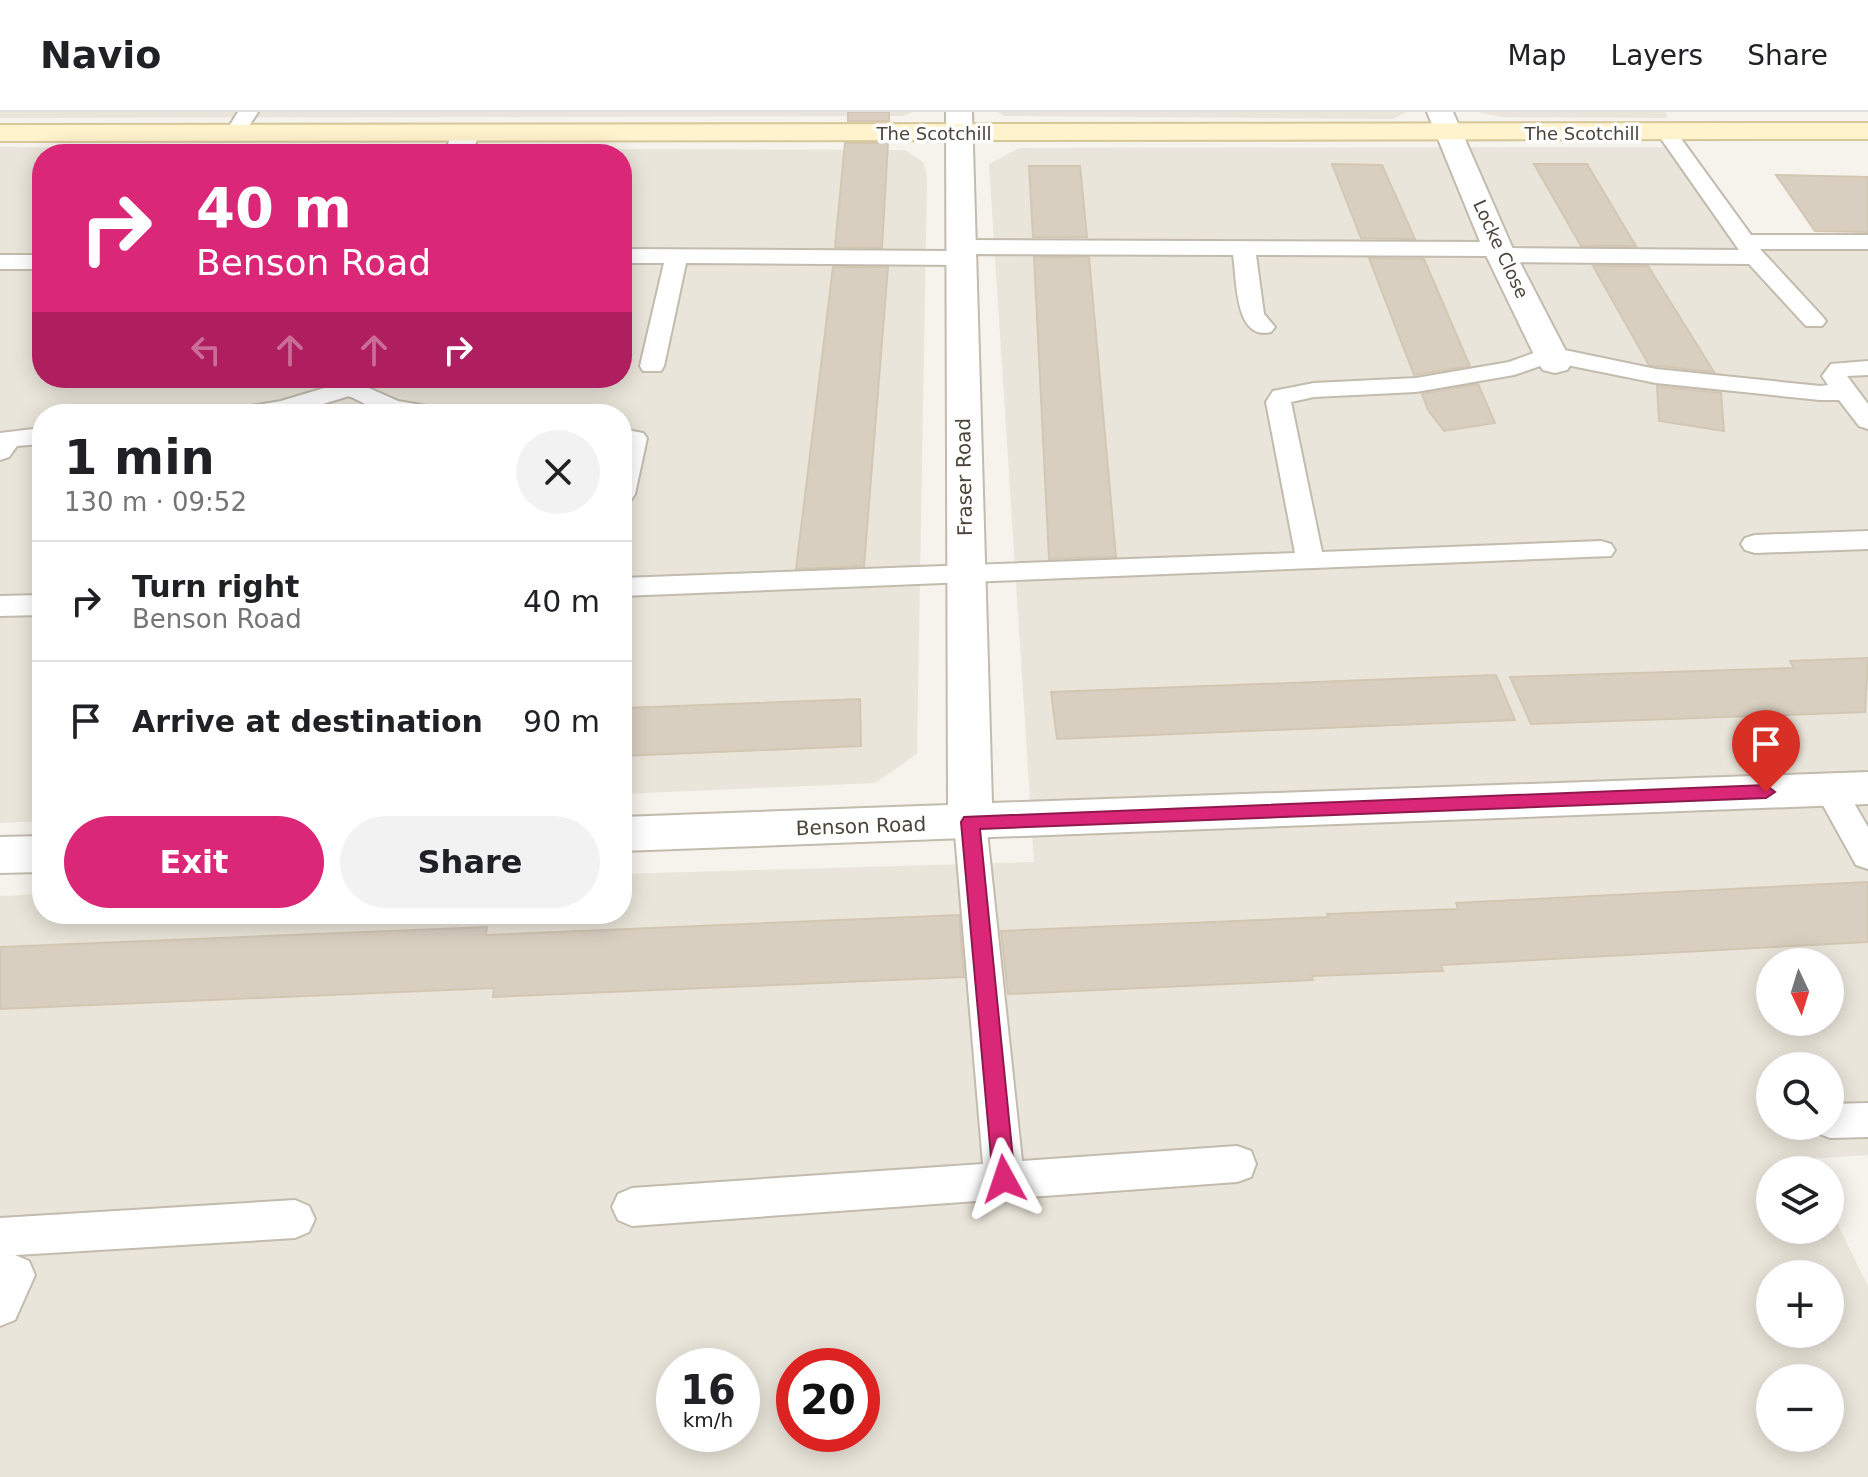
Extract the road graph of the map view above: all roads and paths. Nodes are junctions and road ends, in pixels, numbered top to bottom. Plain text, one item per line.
1 (242, 122) edge
2 (959, 122) edge
3 (1445, 123) edge
4 (1868, 131) edge
5 (0, 133) edge
6 (1667, 133) junction
7 (461, 143) edge
8 (1868, 242) edge
9 (1750, 250) junction
10 (1244, 251) junction
11 (1501, 252) junction
12 (961, 253) junction
13 (632, 256) edge
14 (676, 257) junction
15 (0, 262) edge
16 (32, 262) edge
17 (1814, 321) dead end
18 (1263, 327) dead end
19 (1552, 359) junction
20 (652, 366) dead end
21 (1868, 368) edge
22 (337, 388) edge
23 (362, 388) edge
24 (1846, 392) junction
25 (295, 404) edge
26 (386, 404) edge
27 (1868, 421) edge
28 (32, 437) edge
29 (0, 452) edge
30 (1868, 540) edge
31 (1755, 544) dead end
32 (1601, 550) dead end
33 (1310, 560) junction
34 (966, 574) junction
35 (632, 587) edge
36 (32, 605) edge
37 (0, 606) edge
38 (1849, 788) edge
39 (970, 822) junction
40 (632, 834) edge
41 (32, 854) edge
42 (0, 855) edge
43 (1868, 856) edge
44 (1868, 1120) edge
45 (1844, 1121) edge
46 (1237, 1164) dead end
47 (1004, 1179) junction
48 (632, 1207) dead end
49 (295, 1219) dead end
50 (0, 1237) edge
51 (0, 1276) edge
52 (0, 1306) edge

1 - 5 street, The Scotchill
1 - 7 street, The Scotchill
2 - 3 street, The Scotchill
2 - 7 street, The Scotchill
2 - 12 street, Fraser Road
3 - 6 street, The Scotchill
3 - 11 street, Locke Close
4 - 6 street, The Scotchill
6 - 9 lane
8 - 9 lane
9 - 11 lane
9 - 17 lane
10 - 11 lane
10 - 12 lane
10 - 18 lane
11 - 19 street, Locke Close
12 - 14 lane
12 - 34 street, Fraser Road
13 - 14 lane
14 - 20 lane
15 - 16 lane
19 - 24 lane
19 - 33 lane
21 - 24 lane
22 - 25 lane
23 - 26 lane
24 - 27 lane
28 - 29 lane
30 - 31 lane
32 - 33 lane
33 - 34 lane
34 - 35 lane
34 - 39 street, Fraser Road
36 - 37 lane
38 - 39 street, Benson Road
38 - 43 lane
39 - 40 street, Benson Road
39 - 47 lane
41 - 42 street
44 - 45 lane
46 - 47 lane
47 - 48 lane
49 - 50 lane
51 - 52 lane

